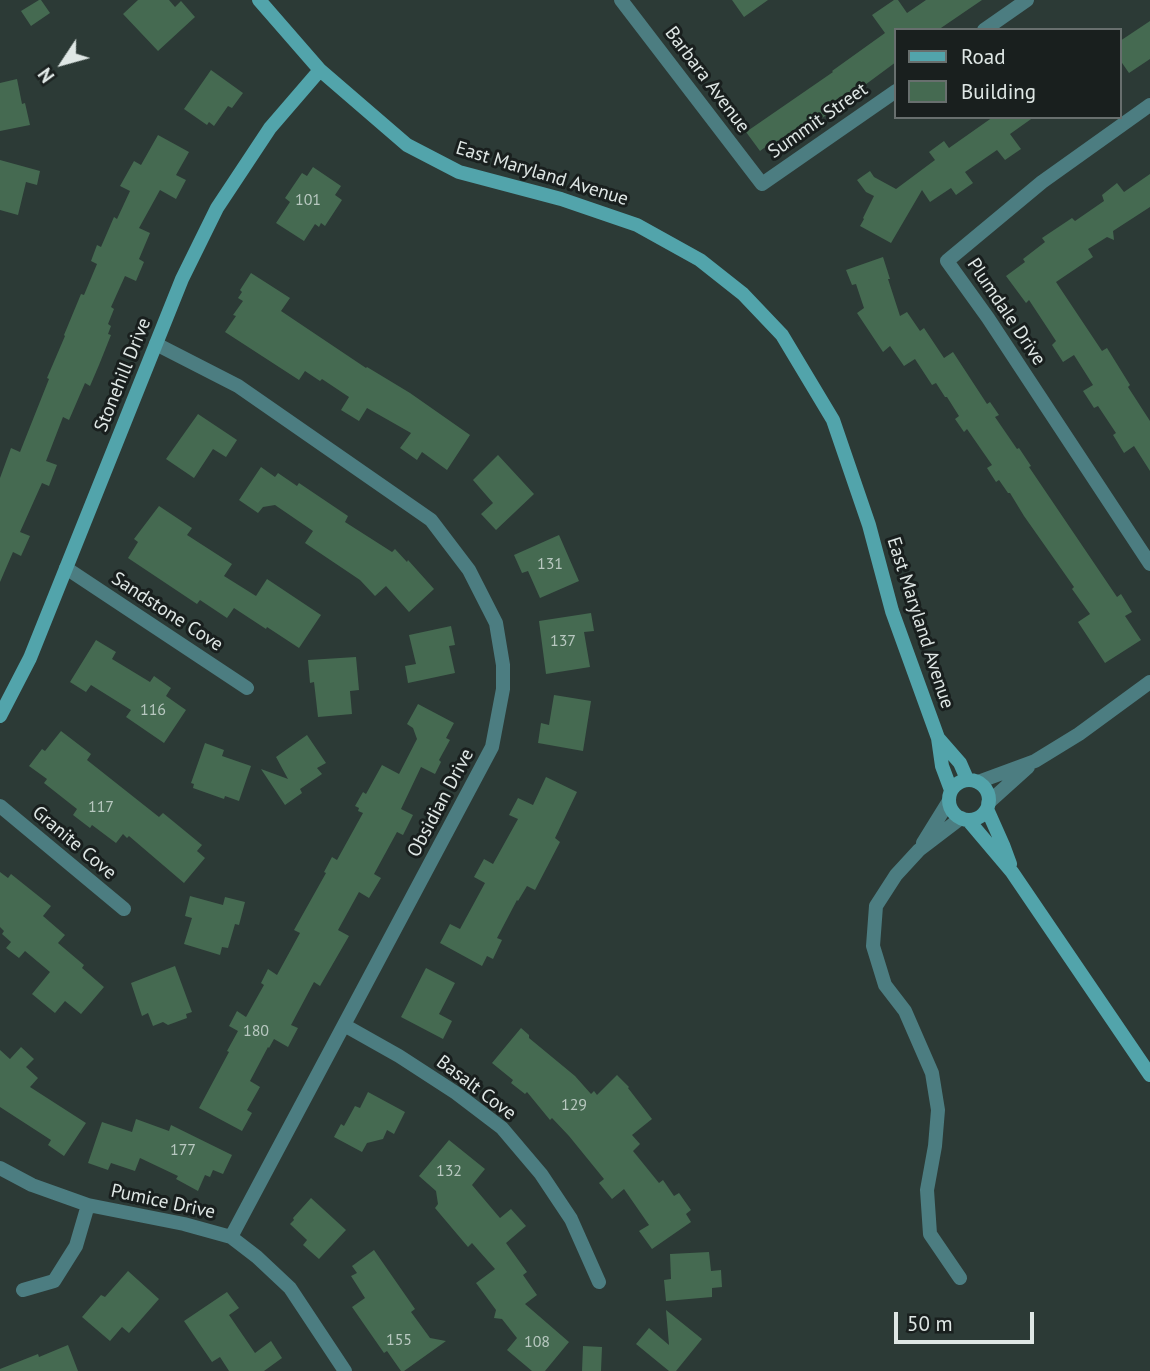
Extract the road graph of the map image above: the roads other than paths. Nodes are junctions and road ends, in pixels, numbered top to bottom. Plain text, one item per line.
1 (259, 0) edge
2 (621, 0) edge
3 (1027, 0) edge
4 (987, 28) edge
5 (320, 70) junction
6 (894, 91) edge
7 (1150, 105) edge
8 (762, 184) joint
9 (156, 344) junction
10 (1150, 564) edge
11 (66, 568) junction
12 (1150, 682) edge
13 (247, 688) dead end
14 (0, 716) edge
15 (938, 738) junction
16 (1035, 761) junction
17 (972, 781) junction
18 (950, 795) junction
19 (0, 806) edge
20 (988, 806) junction
21 (964, 819) junction
22 (919, 850) junction
23 (1012, 872) junction
24 (124, 909) dead end
25 (344, 1025) junction
26 (1150, 1075) edge
27 (0, 1168) edge
28 (88, 1205) junction
29 (231, 1237) junction
30 (960, 1278) dead end
31 (598, 1282) dead end
32 (23, 1290) dead end
33 (345, 1371) edge

1 - 5 street, East Maryland Avenue
2 - 8 street, Barbara Avenue
3 - 4 street
5 - 9 street, Stonehill Drive
5 - 15 street, East Maryland Avenue
6 - 8 street, Summit Street
7 - 10 street, Plumdale Drive
9 - 11 street, Stonehill Drive
9 - 25 street, Obsidian Drive
11 - 13 street, Sandstone Cove
11 - 14 street, Stonehill Drive
12 - 16 street
15 - 17 street, East Maryland Avenue
15 - 18 street, East Maryland Avenue
16 - 17 street
16 - 20 street
17 - 18 street
17 - 20 street, East Maryland Avenue
18 - 21 street, East Maryland Avenue
18 - 22 street
19 - 24 street, Granite Cove
20 - 21 street
20 - 23 street, East Maryland Avenue
21 - 22 street
21 - 23 street, East Maryland Avenue
22 - 30 street
23 - 26 street, East Maryland Avenue
25 - 29 street, Obsidian Drive
25 - 31 street, Basalt Cove
27 - 28 street, Pumice Drive
28 - 29 street, Pumice Drive
28 - 32 street
29 - 33 street, Pumice Drive

